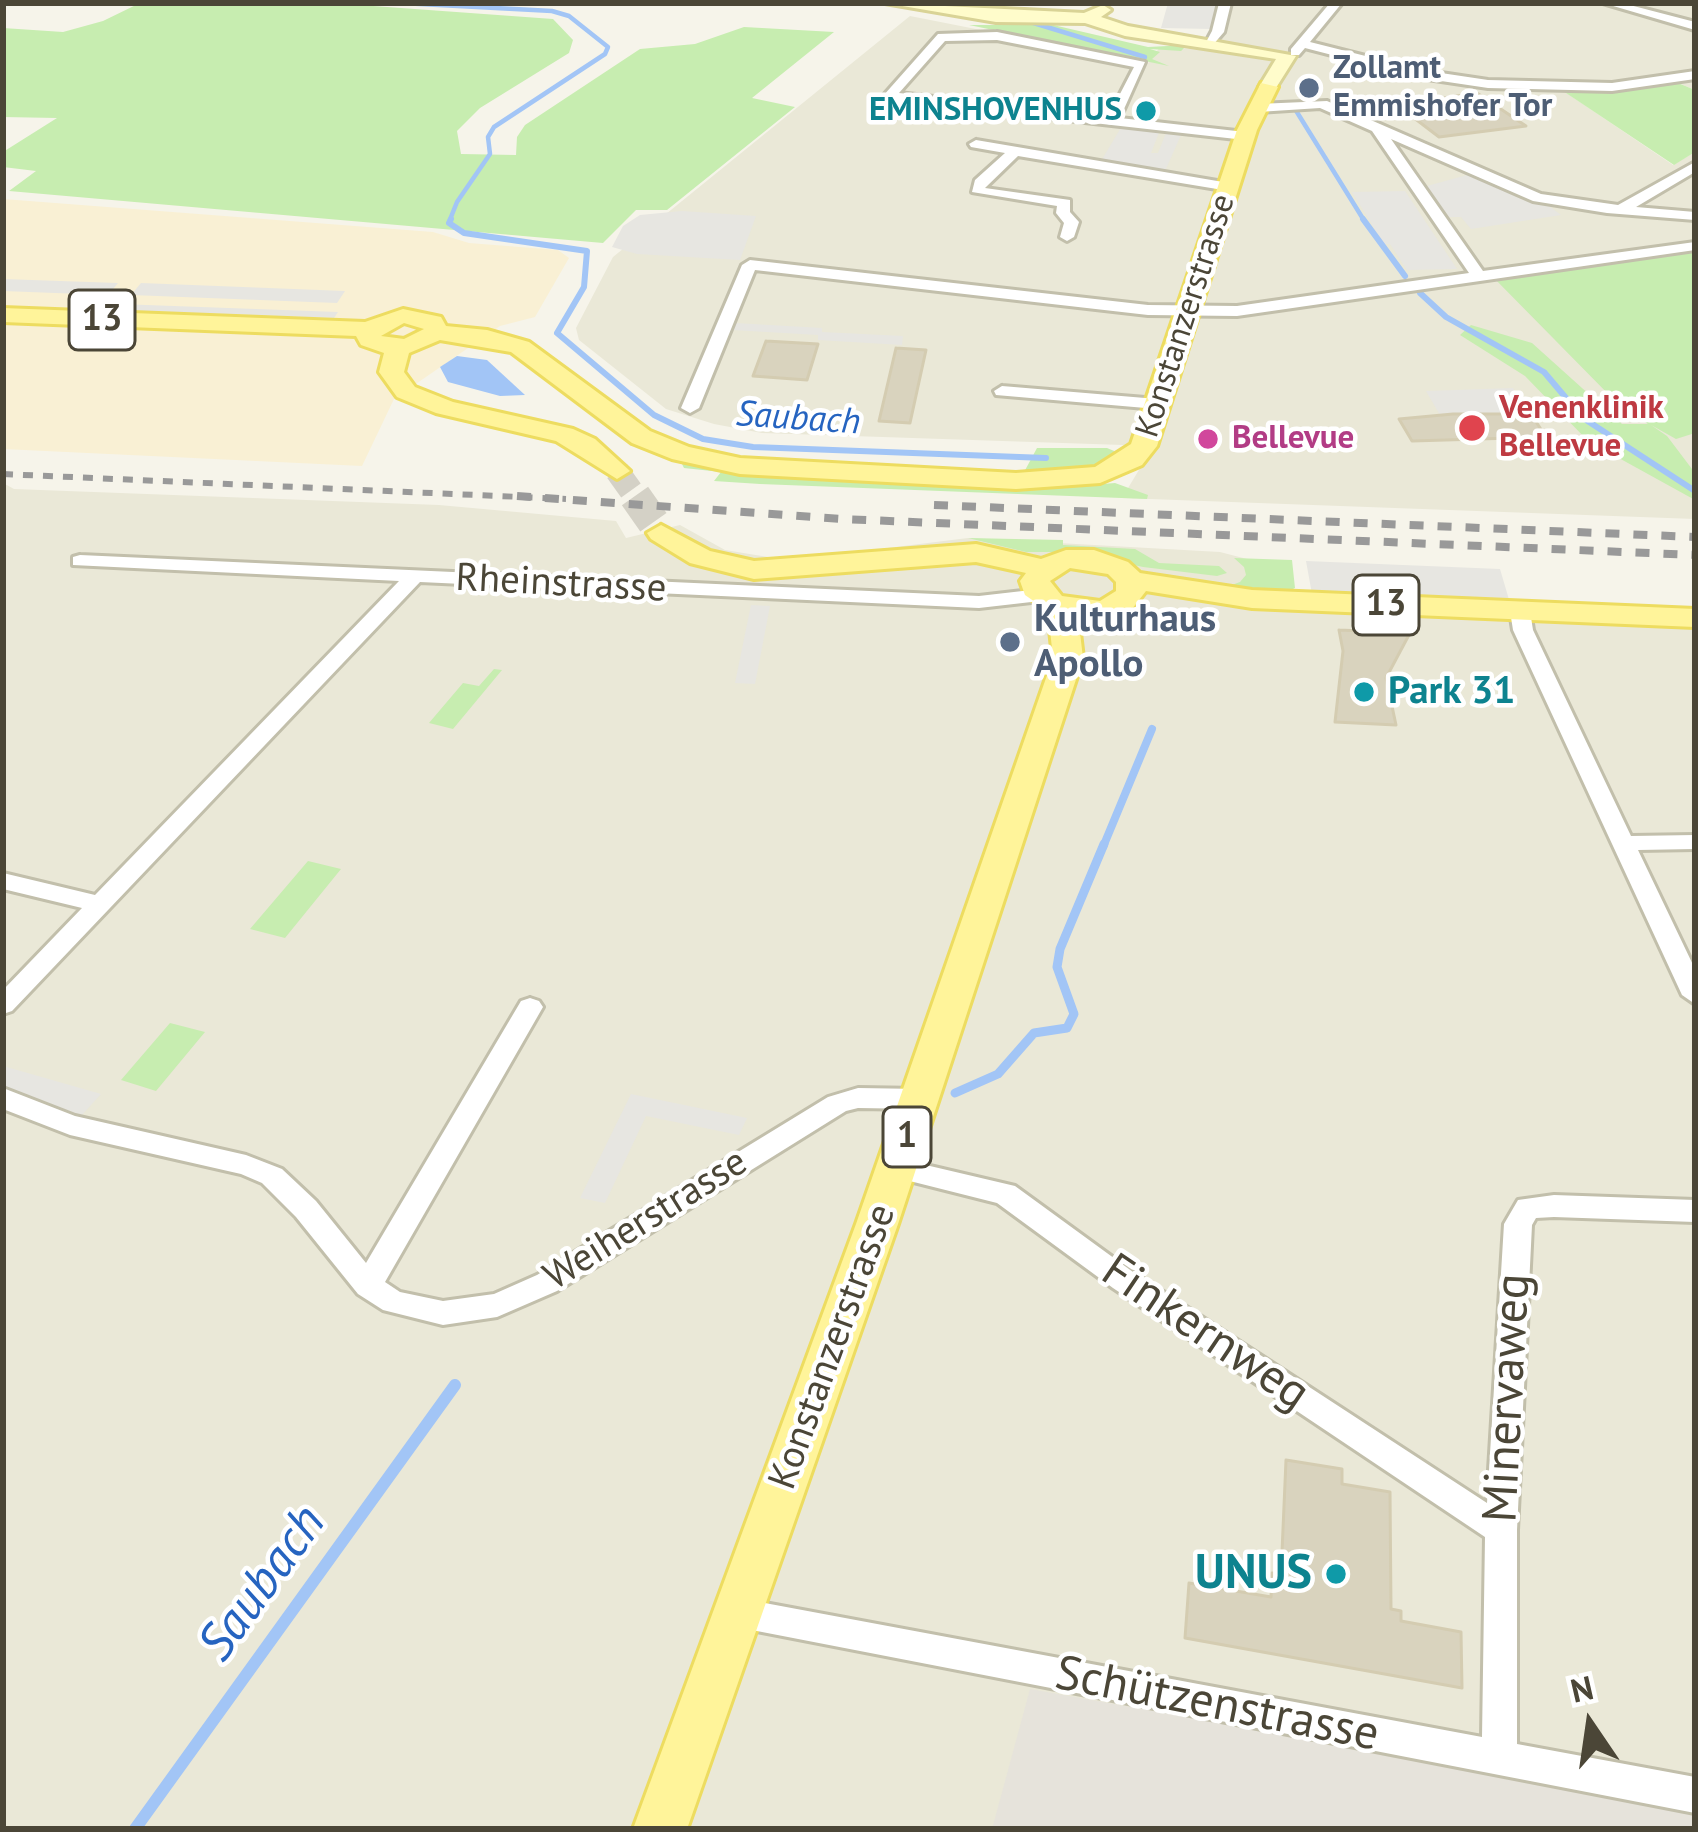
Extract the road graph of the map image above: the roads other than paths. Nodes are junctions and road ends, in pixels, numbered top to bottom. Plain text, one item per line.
1 (1225, 3) edge
2 (1336, 3) edge
3 (1609, 3) edge
4 (898, 4) edge
5 (1060, 8) edge
6 (1094, 8) edge
7 (1695, 26) edge
8 (1208, 43) junction
9 (1303, 44) junction
10 (1286, 56) junction
11 (1695, 75) edge
12 (1268, 87) joint
13 (1258, 108) junction
14 (1112, 121) junction
15 (1376, 128) junction
16 (1245, 136) junction
17 (976, 144) dead end
18 (1015, 151) junction
19 (1695, 166) edge
20 (1229, 187) junction
21 (1621, 210) junction
22 (1695, 216) edge
23 (1067, 237) dead end
24 (1695, 246) edge
25 (1479, 277) junction
26 (1189, 311) junction
27 (3, 315) edge
28 (370, 329) junction
29 (437, 332) junction
30 (398, 347) junction
31 (1002, 391) dead end
32 (1157, 404) junction
33 (690, 409) dead end
34 (617, 471) tunnel mouth
35 (661, 533) tunnel mouth
36 (80, 560) dead end
37 (415, 576) junction
38 (1131, 580) junction
39 (1049, 590) junction
40 (1252, 599) junction
41 (1108, 608) junction
42 (1520, 611) junction
43 (1695, 618) edge
44 (1068, 658) junction
45 (1695, 842) edge
46 (1625, 843) junction
47 (3, 881) edge
48 (99, 904) junction
49 (1695, 995) edge
50 (3, 1005) edge
51 (530, 1007) dead end
52 (3, 1098) edge
53 (920, 1099) junction
54 (896, 1168) junction
55 (1695, 1211) edge
56 (368, 1286) junction
57 (1501, 1530) junction
58 (738, 1614) junction
59 (1499, 1759) junction
60 (1695, 1795) edge
61 (661, 1829) edge

1 - 8 street
2 - 9 street
3 - 7 street
4 - 5 main road
5 - 6 main road
6 - 8 main road
8 - 10 main road
9 - 10 street
9 - 11 street
10 - 12 main road
12 - 13 main road, Konstanzerstrasse
13 - 15 street
13 - 16 main road, Konstanzerstrasse
14 - 14 street
14 - 16 street
15 - 21 street
15 - 25 street
16 - 20 main road, Konstanzerstrasse
17 - 18 street
18 - 20 street
18 - 23 street
19 - 21 street
20 - 26 main road, Konstanzerstrasse
21 - 22 street
24 - 25 street
25 - 26 street
26 - 32 main road, Konstanzerstrasse
26 - 33 street
27 - 28 main road, 13
28 - 29 main road, Konstanzerstrasse
28 - 30 main road
29 - 30 main road
29 - 32 main road, Konstanzerstrasse
30 - 34 main road
31 - 32 street
35 - 39 main road
36 - 37 street, Rheinstrasse
37 - 39 street, Rheinstrasse
37 - 48 street
38 - 39 main road
38 - 40 main road, 13
38 - 41 main road, Konstanzerstrasse
39 - 41 main road
39 - 44 main road, Konstanzerstrasse / 1
40 - 41 main road, 13
40 - 42 main road, 13
41 - 44 main road, Konstanzerstrasse / 1
42 - 43 main road, 13
42 - 46 street
44 - 53 main road, Konstanzerstrasse / 1
45 - 46 street
46 - 49 street
47 - 48 street
48 - 50 street
51 - 56 street
52 - 56 street, Weiherstrasse
53 - 54 main road, Konstanzerstrasse / 1
53 - 56 street, Weiherstrasse
54 - 57 street, Finkernweg
54 - 58 main road, Konstanzerstrasse / 1
55 - 57 street, Minervaweg
57 - 59 street, Minervaweg
58 - 59 street, Schützenstrasse
58 - 61 main road, Konstanzerstrasse / 1
59 - 60 street, Schützenstrasse

